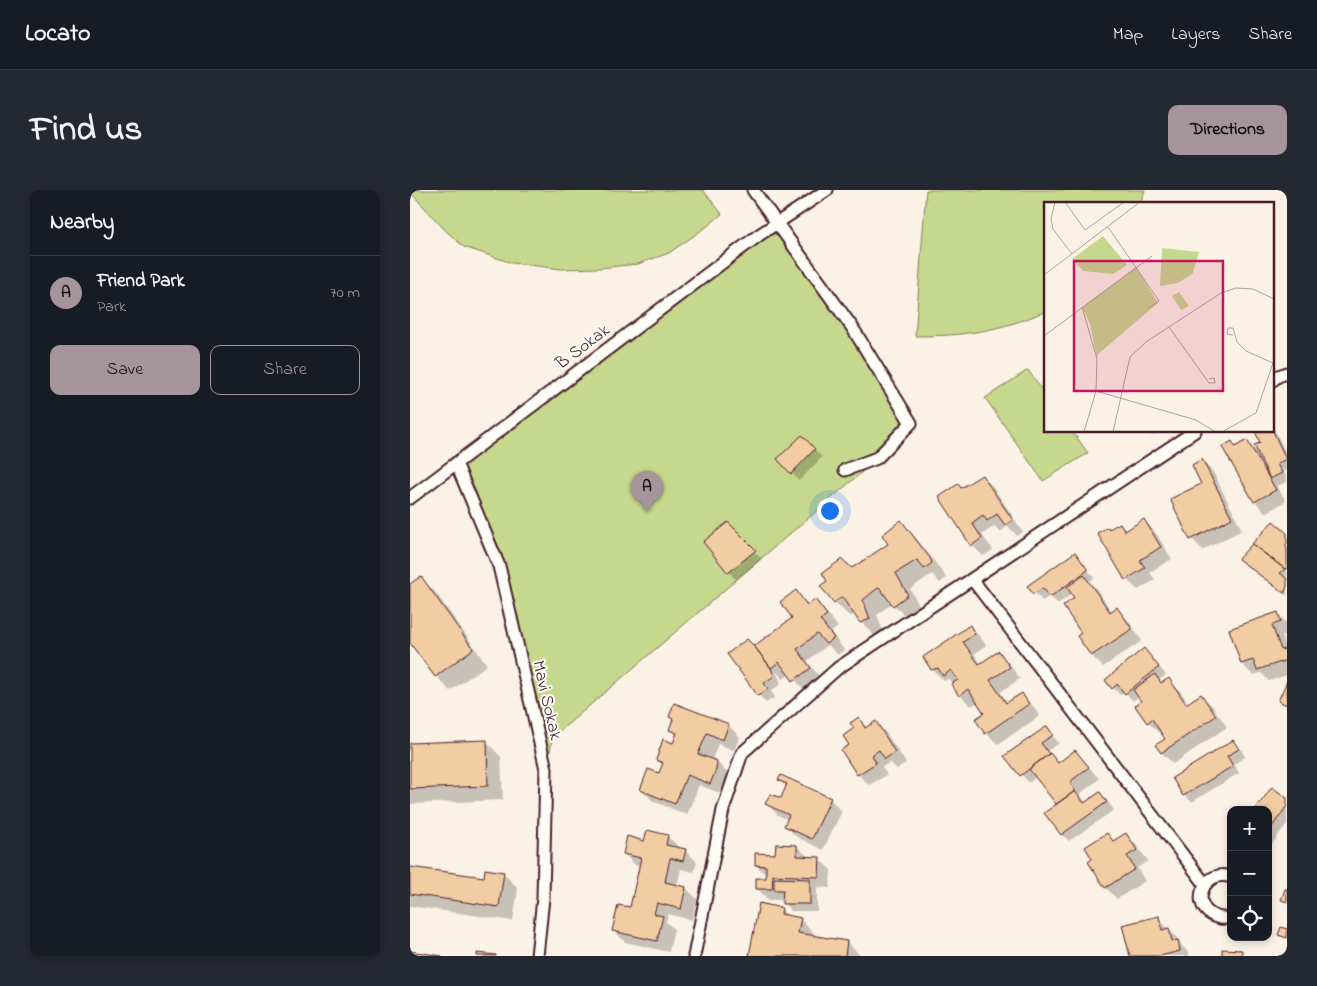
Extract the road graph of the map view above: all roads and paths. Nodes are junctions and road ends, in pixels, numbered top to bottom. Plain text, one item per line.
1 (753, 190) edge
2 (827, 190) edge
3 (776, 222) junction
4 (1287, 373) edge
5 (1274, 379) edge
6 (1193, 432) edge
7 (456, 463) junction
8 (846, 470) dead end
9 (410, 498) edge
10 (972, 579) junction
11 (1227, 875) edge
12 (1205, 884) junction
13 (1227, 918) edge
14 (537, 956) edge
15 (694, 956) edge

1 - 3 lane
2 - 3 lane, B Sokak
3 - 7 lane, B Sokak
3 - 8 lane
4 - 5 lane
6 - 10 lane
7 - 9 lane, B Sokak
7 - 14 lane, Mavi Sokak
10 - 12 lane
10 - 15 lane
11 - 12 lane
12 - 13 lane

